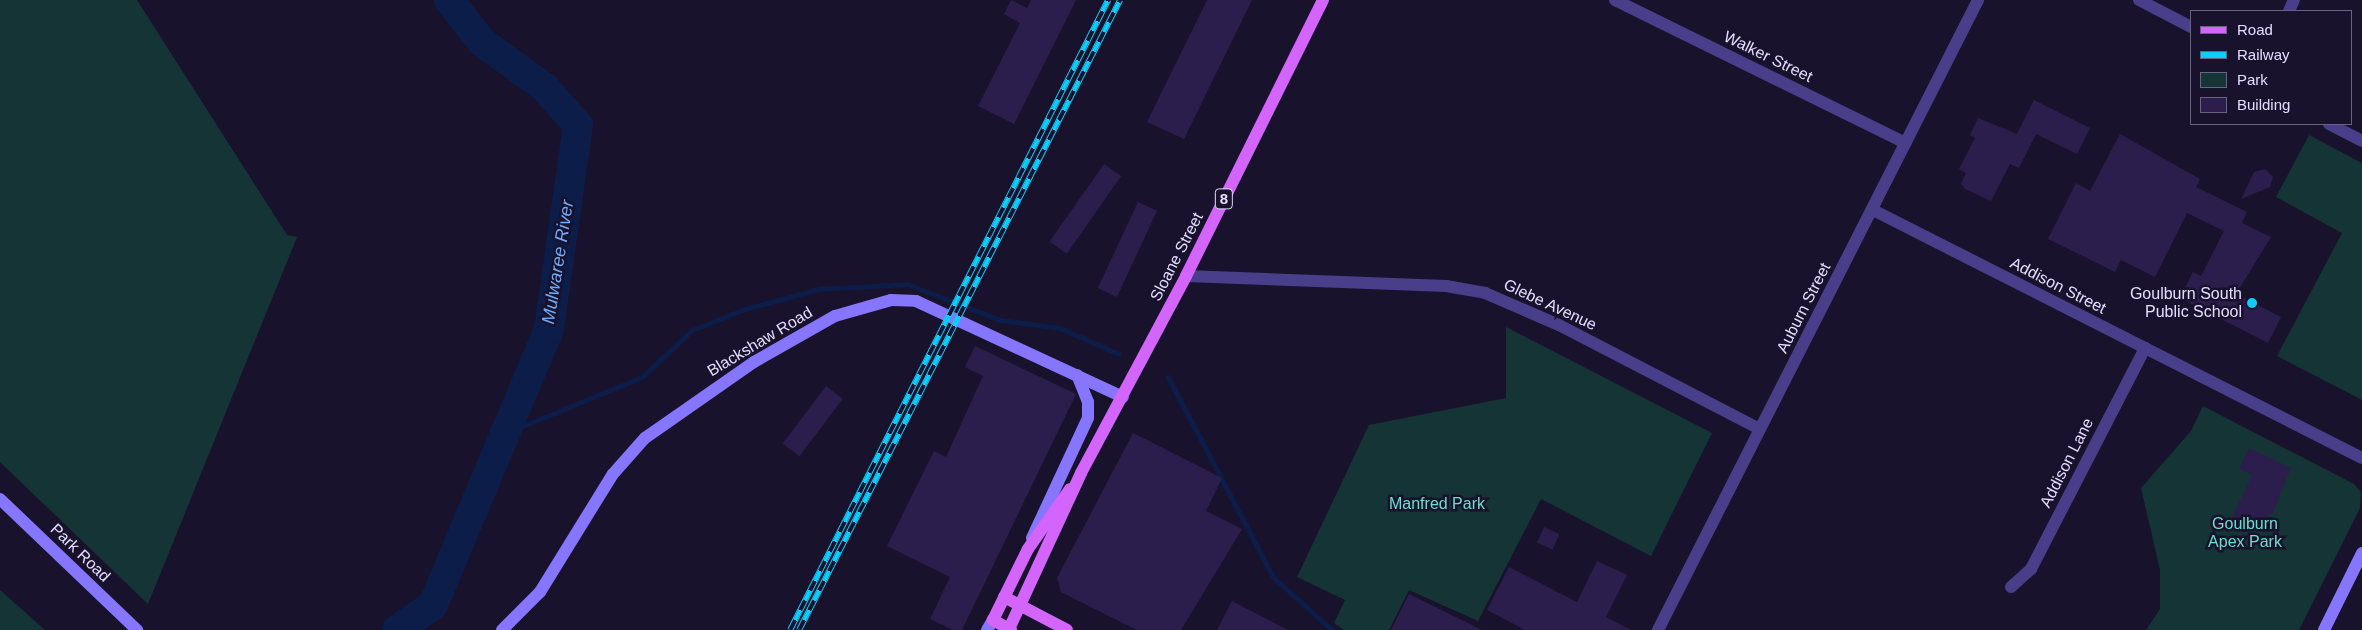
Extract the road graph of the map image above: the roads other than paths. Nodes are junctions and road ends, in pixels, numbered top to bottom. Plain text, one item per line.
1 (1323, 0) edge
2 (1615, 0) edge
3 (1978, 0) edge
4 (2139, 0) edge
5 (2190, 26) edge
6 (2331, 125) edge
7 (2362, 141) edge
8 (1906, 143) junction
9 (1873, 210) junction
10 (1186, 276) junction
11 (2145, 348) junction
12 (1077, 375) junction
13 (1123, 397) junction
14 (1760, 429) junction
15 (2362, 458) edge
16 (1082, 473) junction
17 (0, 499) edge
18 (1028, 548) junction
19 (2362, 553) edge
20 (2011, 587) dead end
21 (1004, 597) junction
22 (1022, 607) junction
23 (990, 625) edge
24 (137, 630) edge
25 (502, 630) edge
26 (1009, 630) edge
27 (1067, 630) edge
28 (1658, 630) edge
29 (2324, 630) edge

1 - 10 main road, Sloane Street / 8
2 - 8 street, Walker Street
3 - 8 street, Auburn Street
4 - 5 street
6 - 7 street
8 - 9 street, Auburn Street
9 - 11 street, Addison Street
9 - 14 street, Auburn Street
10 - 13 main road, Sloane Street / 8
10 - 14 street, Glebe Avenue
11 - 15 street, Addison Street
11 - 20 street, Addison Lane
12 - 13 street, Blackshaw Road
12 - 18 street
12 - 25 street, Blackshaw Road
13 - 16 main road, Sloane Street / 8
14 - 28 street, Auburn Street
16 - 18 main road, Sloane Street / 8
16 - 22 main road, Sloane Street / 8
17 - 24 street, Park Road
18 - 21 main road, Sloane Street / 8
19 - 29 street
21 - 22 main road
21 - 23 main road, Sloane Street
22 - 26 main road, Sloane Street
22 - 27 main road
23 - 26 main road

